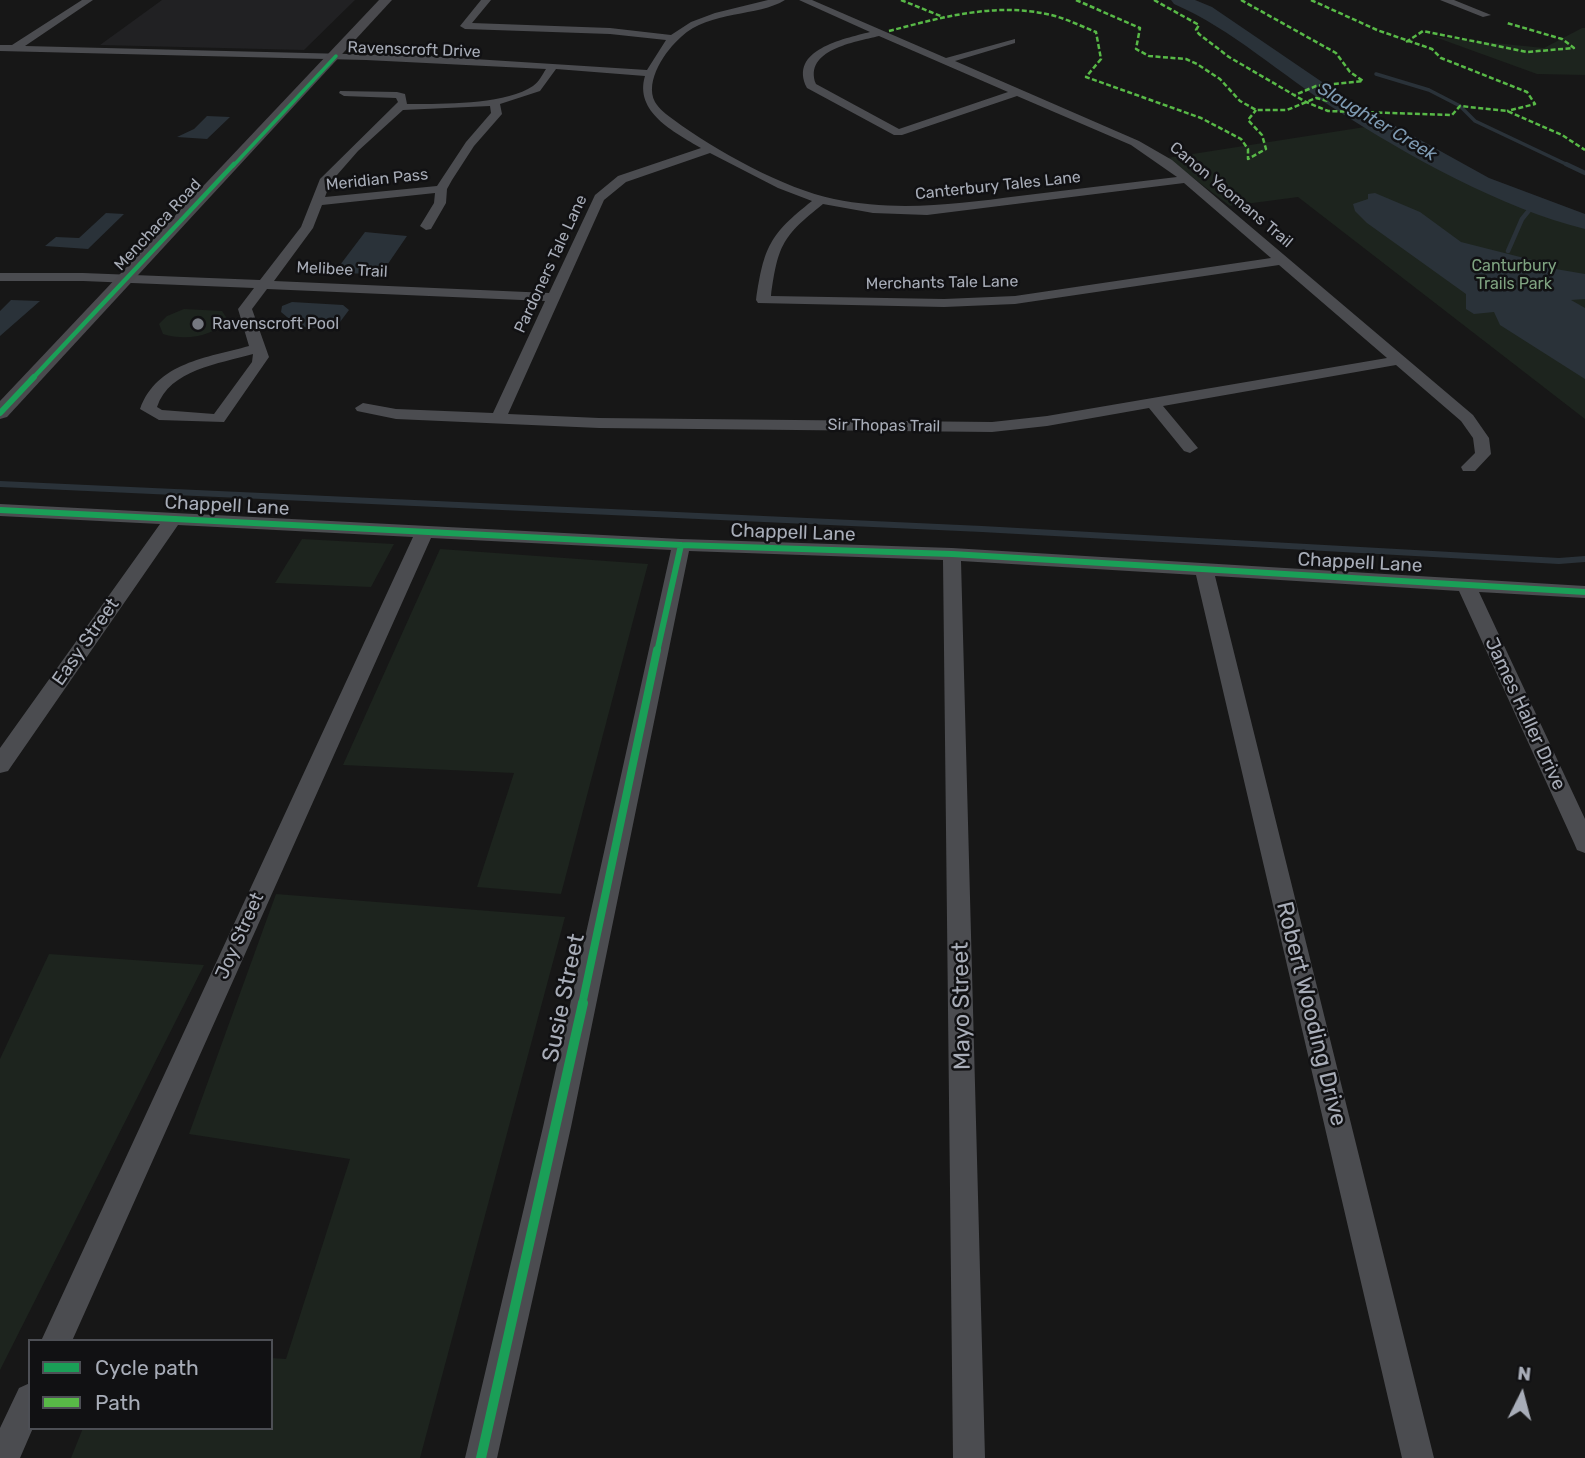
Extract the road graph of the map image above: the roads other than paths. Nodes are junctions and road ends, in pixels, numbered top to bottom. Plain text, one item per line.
1 (88, 0) edge
2 (386, 0) edge
3 (486, 0) edge
4 (780, 0) edge
5 (804, 0) edge
6 (1446, 0) edge
7 (1486, 15) dead end
8 (879, 33) junction
9 (673, 38) junction
10 (1011, 41) dead end
11 (0, 48) edge
12 (15, 48) junction
13 (332, 60) junction
14 (946, 61) junction
15 (552, 68) junction
16 (652, 73) junction
17 (1018, 92) junction
18 (344, 93) dead end
19 (492, 101) junction
20 (401, 107) junction
21 (712, 148) junction
22 (1187, 178) junction
23 (441, 189) junction
24 (821, 200) junction
25 (316, 202) junction
26 (426, 226) dead end
27 (1283, 260) junction
28 (0, 267) edge
29 (0, 277) edge
30 (83, 277) junction
31 (127, 279) junction
32 (263, 284) junction
33 (554, 297) junction
34 (257, 348) junction
35 (1400, 360) junction
36 (1153, 403) junction
37 (363, 408) dead end
38 (0, 413) edge
39 (498, 419) junction
40 (1190, 448) dead end
41 (1469, 467) dead end
42 (0, 510) edge
43 (173, 519) junction
44 (425, 531) junction
45 (681, 545) junction
46 (952, 554) junction
47 (1204, 570) junction
48 (1466, 585) junction
49 (1585, 592) edge
50 (0, 765) edge
51 (1585, 843) edge
52 (57, 1339) edge
53 (28, 1403) edge
54 (3, 1458) edge
55 (481, 1458) edge
56 (969, 1458) edge
57 (1418, 1458) edge

1 - 12 street
2 - 13 main road, Menchaca Road
3 - 9 street
4 - 9 street
5 - 8 street, Canon Yeomans Trail
6 - 7 street
8 - 14 street, Canon Yeomans Trail
8 - 17 street
9 - 16 street
10 - 14 street
11 - 12 street, Ravenscroft Drive
12 - 13 street, Ravenscroft Drive
13 - 15 street, Ravenscroft Drive
13 - 31 main road, Menchaca Road
14 - 17 street, Canon Yeomans Trail
15 - 16 street, Ravenscroft Drive
15 - 19 street
16 - 21 street, Canterbury Tales Lane
17 - 22 street, Canon Yeomans Trail
18 - 20 street
19 - 20 street
19 - 23 street
20 - 25 street
21 - 24 street, Canterbury Tales Lane
21 - 33 street, Pardoners Tale Lane
22 - 24 street, Canterbury Tales Lane
22 - 27 street, Canon Yeomans Trail
23 - 25 street, Meridian Pass
23 - 26 street
24 - 27 street, Merchants Tale Lane
25 - 32 street
27 - 35 street, Canon Yeomans Trail
28 - 30 street
29 - 30 street
30 - 31 street, Melibee Trail
31 - 32 street, Melibee Trail
31 - 38 main road, Menchaca Road
32 - 33 street, Melibee Trail
32 - 34 street
33 - 39 street, Pardoners Tale Lane
34 - 34 street
35 - 36 street, Sir Thopas Trail
35 - 41 street, Canon Yeomans Trail
36 - 39 street, Sir Thopas Trail
36 - 40 street
37 - 39 street, Sir Thopas Trail
42 - 43 street, Chappell Lane
43 - 44 street, Chappell Lane
43 - 50 street, Easy Street
44 - 45 street, Chappell Lane
44 - 52 street, Joy Street
45 - 46 street, Chappell Lane
45 - 55 street, Susie Street
46 - 47 street, Chappell Lane
46 - 56 street, Mayo Street
47 - 48 street, Chappell Lane
47 - 57 street, Robert Wooding Drive
48 - 49 street, Chappell Lane
48 - 51 street, James Haller Drive
53 - 54 street

